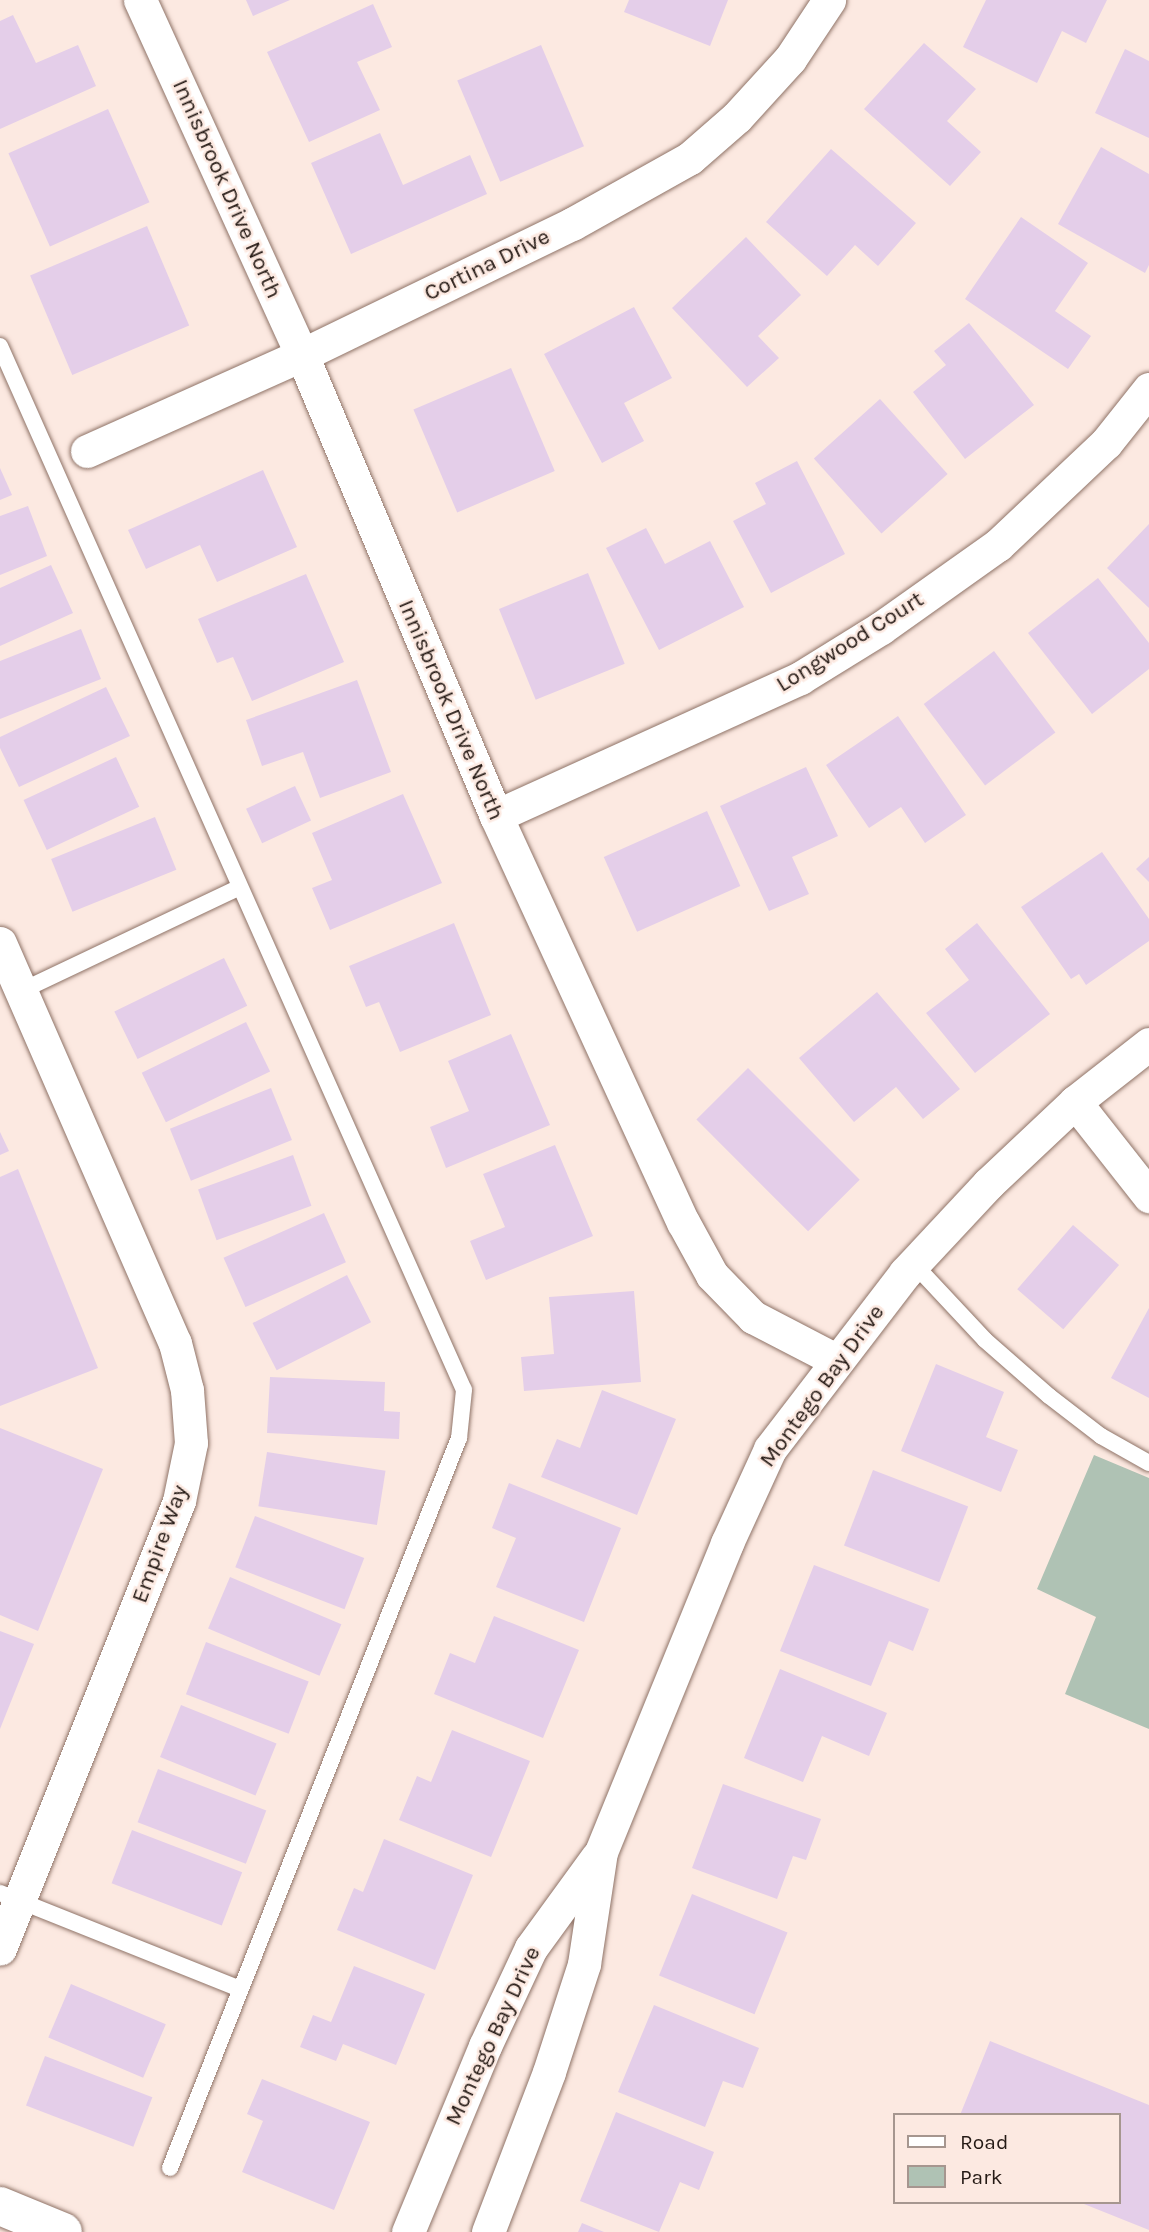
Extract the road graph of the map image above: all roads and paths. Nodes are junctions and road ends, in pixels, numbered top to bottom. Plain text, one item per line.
1 (140, 0) edge
2 (829, 0) edge
3 (0, 346) edge
4 (302, 355) junction
5 (1149, 389) edge
6 (87, 451) dead end
7 (496, 816) junction
8 (240, 887) junction
9 (0, 943) edge
10 (21, 991) junction
11 (1149, 1044) edge
12 (1074, 1102) junction
13 (1149, 1196) edge
14 (914, 1264) junction
15 (836, 1360) junction
16 (1149, 1463) edge
17 (601, 1852) junction
18 (10, 1897) edge
19 (0, 1948) edge
20 (240, 1989) junction
21 (170, 2168) dead end
22 (0, 2206) edge
23 (63, 2232) edge
24 (408, 2232) edge
25 (488, 2232) edge

1 - 4 street, Innisbrook Drive North
2 - 4 street, Cortina Drive
3 - 8 lane
4 - 6 street, Cortina Drive
4 - 7 street, Innisbrook Drive North
5 - 7 street, Longwood Court
7 - 15 street, Innisbrook Drive North
8 - 10 lane
8 - 20 lane
9 - 10 street, Empire Way
10 - 18 street, Empire Way
11 - 12 street, Montego Bay Drive
12 - 13 street
12 - 14 street, Montego Bay Drive
14 - 15 street, Montego Bay Drive
14 - 16 lane
15 - 17 street, Montego Bay Drive
17 - 24 street, Montego Bay Drive
17 - 25 street, Montego Bay Drive
18 - 19 street, Empire Way
18 - 20 lane
20 - 21 lane
22 - 23 street

